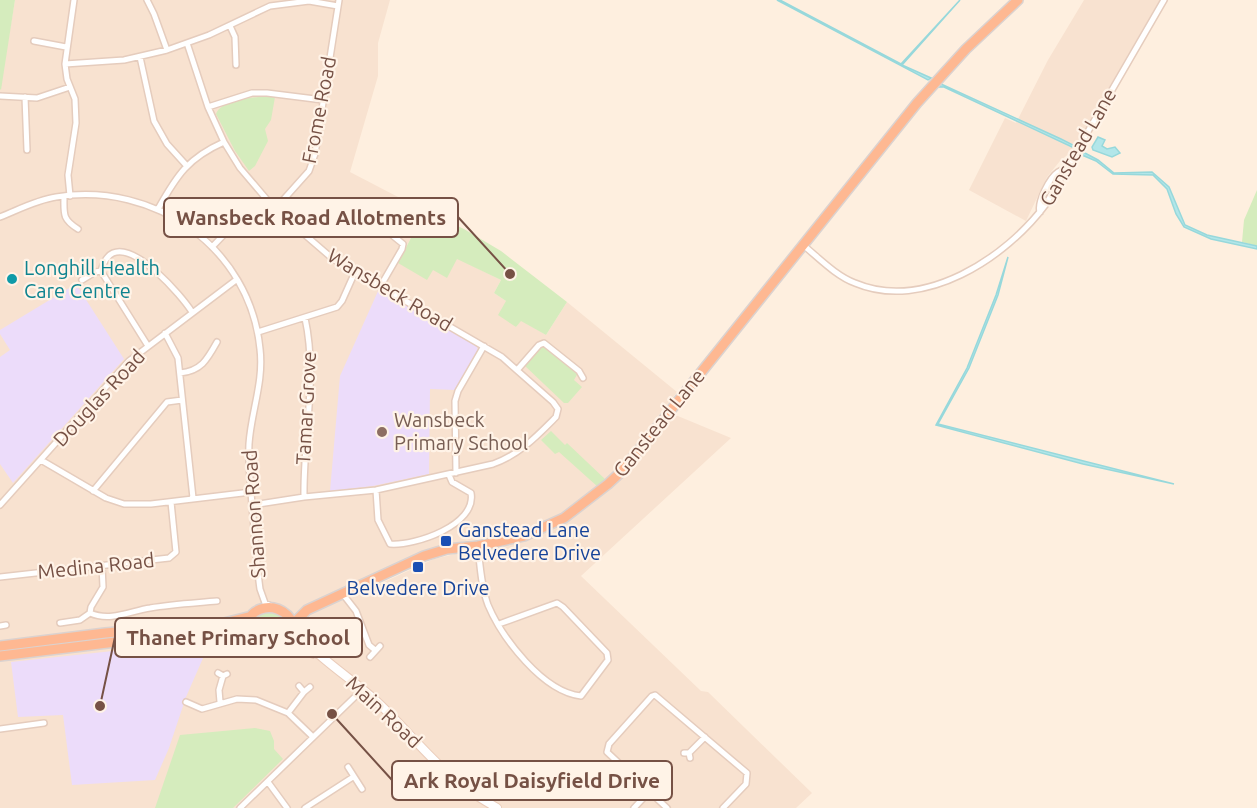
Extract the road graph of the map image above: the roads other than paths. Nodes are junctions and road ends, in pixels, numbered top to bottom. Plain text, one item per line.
1 (74, 0) edge
2 (147, 0) edge
3 (1018, 0) edge
4 (1164, 0) edge
5 (339, 3) edge
6 (230, 26) junction
7 (34, 41) dead end
8 (188, 43) junction
9 (66, 47) junction
10 (167, 50) junction
11 (140, 57) junction
12 (65, 64) junction
13 (236, 64) dead end
14 (70, 87) junction
15 (0, 96) edge
16 (25, 98) junction
17 (323, 99) junction
18 (208, 107) junction
19 (224, 142) junction
20 (27, 150) dead end
21 (186, 165) junction
22 (67, 196) junction
23 (394, 202) dead end
24 (158, 209) junction
25 (275, 209) junction
26 (234, 216) dead end
27 (0, 217) edge
28 (78, 229) dead end
29 (803, 245) junction
30 (212, 247) junction
31 (100, 271) junction
32 (355, 272) junction
33 (82, 280) dead end
34 (236, 280) junction
35 (380, 286) junction
36 (192, 312) junction
37 (305, 318) junction
38 (258, 332) junction
39 (165, 333) junction
40 (217, 342) dead end
41 (148, 346) junction
42 (484, 346) junction
43 (518, 369) junction
44 (180, 373) junction
45 (583, 378) dead end
46 (182, 400) junction
47 (41, 460) junction
48 (456, 473) junction
49 (449, 475) junction
50 (376, 490) junction
51 (93, 491) junction
52 (251, 492) junction
53 (304, 497) junction
54 (193, 498) junction
55 (171, 502) junction
56 (0, 505) edge
57 (252, 505) junction
58 (478, 546) junction
59 (102, 566) junction
60 (0, 577) edge
61 (261, 593) junction
62 (342, 593) junction
63 (217, 601) dead end
64 (276, 609) junction
65 (307, 610) junction
66 (90, 613) junction
67 (252, 615) junction
68 (60, 622) dead end
69 (294, 624) junction
70 (500, 624) junction
71 (256, 639) junction
72 (0, 646) edge
73 (282, 647) junction
74 (0, 656) edge
75 (370, 657) dead end
76 (327, 659) junction
77 (223, 674) dead end
78 (299, 686) dead end
79 (310, 687) dead end
80 (363, 689) junction
81 (304, 692) junction
82 (186, 702) dead end
83 (220, 702) junction
84 (288, 713) junction
85 (45, 723) dead end
86 (0, 729) edge
87 (312, 737) junction
88 (705, 737) junction
89 (688, 755) dead end
90 (348, 767) dead end
91 (353, 777) junction
92 (268, 782) junction
93 (362, 789) dead end
94 (649, 792) junction
95 (240, 808) edge
96 (287, 808) edge
97 (305, 808) edge
98 (497, 808) edge
99 (634, 808) edge
100 (667, 808) edge
101 (723, 808) edge

1 - 9 street
2 - 10 street
3 - 29 highway, Ganstead Lane
4 - 29 street, Ganstead Lane
5 - 6 street
5 - 17 street, Frome Road
6 - 8 street
6 - 13 street
7 - 9 street
8 - 10 street
8 - 18 street, Wansbeck Road
9 - 12 street
10 - 11 street
11 - 12 street
11 - 21 street
12 - 14 street
14 - 16 street
14 - 22 street
15 - 16 street
16 - 20 street
17 - 18 street
17 - 25 street, Frome Road
18 - 19 street, Wansbeck Road
19 - 21 street
19 - 25 street, Wansbeck Road
21 - 24 street
22 - 24 street, Shannon Road
22 - 27 street, Shannon Road
22 - 28 street
23 - 35 street
24 - 30 street, Shannon Road
25 - 32 street, Wansbeck Road
26 - 30 street
29 - 58 highway, Ganstead Lane
30 - 34 street, Shannon Road
31 - 33 street
31 - 36 street
31 - 41 street
32 - 35 street, Wansbeck Road
32 - 37 street
34 - 36 street, Douglas Road
34 - 38 street, Shannon Road
35 - 42 street, Wansbeck Road
36 - 39 street, Douglas Road
37 - 38 street
37 - 53 street, Tamar Grove
38 - 52 street, Shannon Road
39 - 41 street, Douglas Road
39 - 44 street
40 - 44 street
41 - 47 street, Douglas Road
42 - 43 street, Wansbeck Road
42 - 48 street
43 - 45 street
43 - 48 street, Wansbeck Road
44 - 46 street
46 - 51 street
46 - 54 street
47 - 51 street
47 - 56 street, Douglas Road
48 - 49 street, Wansbeck Road
49 - 50 street, Wansbeck Road
49 - 50 street
50 - 53 street, Wansbeck Road
51 - 55 street
52 - 54 street
52 - 57 street, Shannon Road
53 - 57 street, Wansbeck Road
54 - 55 street
55 - 59 street, Medina Road
57 - 61 street, Shannon Road
58 - 62 highway, Ganstead Lane
58 - 70 street
59 - 60 street, Medina Road
59 - 66 street
61 - 64 street, Shannon Road
61 - 67 street, Shannon Road
62 - 65 highway, Ganstead Lane
62 - 75 street
63 - 66 street
64 - 65 highway, Ganstead Lane
64 - 67 highway
64 - 69 highway
65 - 69 highway, Ganstead Lane
66 - 68 street
67 - 71 highway
67 - 72 highway
69 - 73 highway
69 - 76 main road, Main Road
70 - 70 street
71 - 73 highway
71 - 74 highway
73 - 76 main road, Main Road
76 - 80 main road, Main Road
77 - 83 street
78 - 81 street
79 - 81 street
80 - 87 street
80 - 98 main road, Main Road
81 - 84 street
82 - 83 street
83 - 84 street
84 - 87 street
85 - 86 street
87 - 92 street
88 - 89 street
88 - 94 street
88 - 101 street
90 - 91 street
91 - 93 street
91 - 97 street
92 - 95 street
92 - 96 street
94 - 99 street
94 - 100 street

